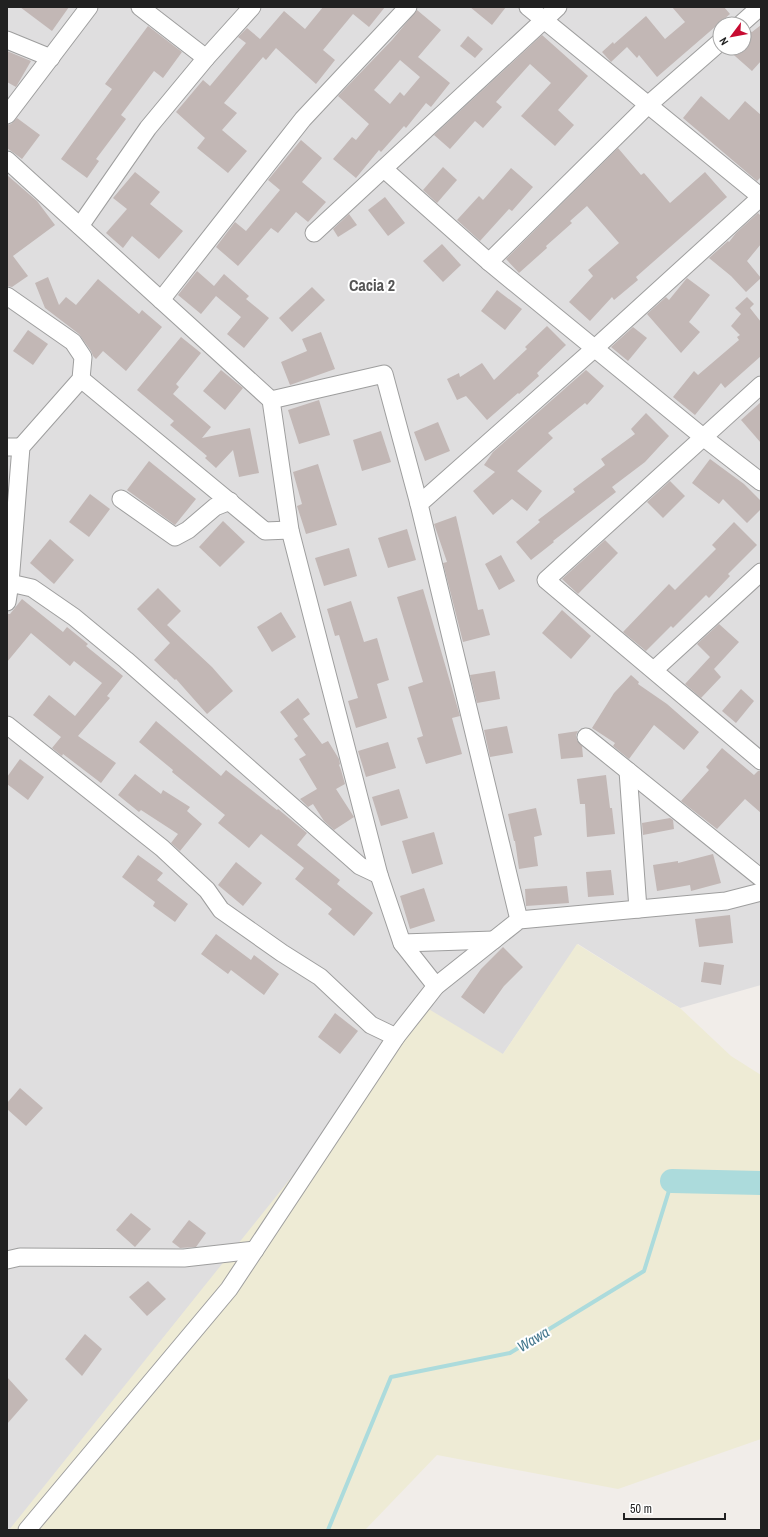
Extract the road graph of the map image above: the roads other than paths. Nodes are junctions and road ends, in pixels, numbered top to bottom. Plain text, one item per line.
1 (89, 7) edge
2 (140, 7) edge
3 (252, 7) edge
4 (408, 7) edge
5 (528, 7) edge
6 (558, 7) edge
7 (760, 7) edge
8 (750, 16) edge
9 (544, 20) junction
10 (7, 40) edge
11 (712, 49) edge
12 (51, 58) junction
13 (206, 58) junction
14 (648, 105) junction
15 (7, 114) edge
16 (7, 160) edge
17 (384, 169) junction
18 (761, 197) edge
19 (80, 226) junction
20 (314, 233) dead end
21 (489, 262) junction
22 (7, 296) edge
23 (161, 300) junction
24 (595, 348) junction
25 (81, 379) junction
26 (761, 385) edge
27 (271, 400) junction
28 (703, 437) junction
29 (14, 447) edge
30 (761, 482) edge
31 (121, 499) dead end
32 (230, 501) junction
33 (419, 504) junction
34 (290, 530) junction
35 (761, 572) edge
36 (10, 583) junction
37 (7, 602) edge
38 (654, 670) junction
39 (7, 725) edge
40 (586, 737) dead end
41 (760, 759) edge
42 (628, 771) junction
43 (380, 875) junction
44 (761, 878) edge
45 (761, 892) edge
46 (638, 909) junction
47 (519, 920) junction
48 (494, 940) junction
49 (402, 944) junction
50 (436, 986) junction
51 (396, 1037) junction
52 (255, 1250) junction
53 (7, 1260) edge
54 (27, 1530) edge

1 - 12 street
2 - 13 street
3 - 13 street
4 - 23 street
5 - 9 street
6 - 9 street
7 - 8 street
9 - 14 street
9 - 17 street
10 - 12 street
11 - 14 street
12 - 15 street
13 - 19 street
14 - 18 street
14 - 21 street
16 - 19 street
17 - 20 street
17 - 21 street
18 - 24 street
19 - 23 street
21 - 24 street
22 - 25 street
23 - 27 street
24 - 28 street
24 - 33 street
25 - 29 street
25 - 32 street
26 - 28 street
27 - 33 street
27 - 34 street
28 - 30 street
28 - 38 street
29 - 36 street
31 - 32 street
32 - 34 street
33 - 47 street
34 - 43 street
35 - 38 street
36 - 37 street
36 - 43 street
38 - 41 street
39 - 51 street
40 - 42 street
42 - 44 street
42 - 46 street
43 - 49 street
45 - 46 street
46 - 47 street
47 - 48 street
48 - 49 street
48 - 50 street
49 - 50 street
50 - 51 street
51 - 52 street
52 - 53 street
52 - 54 street

